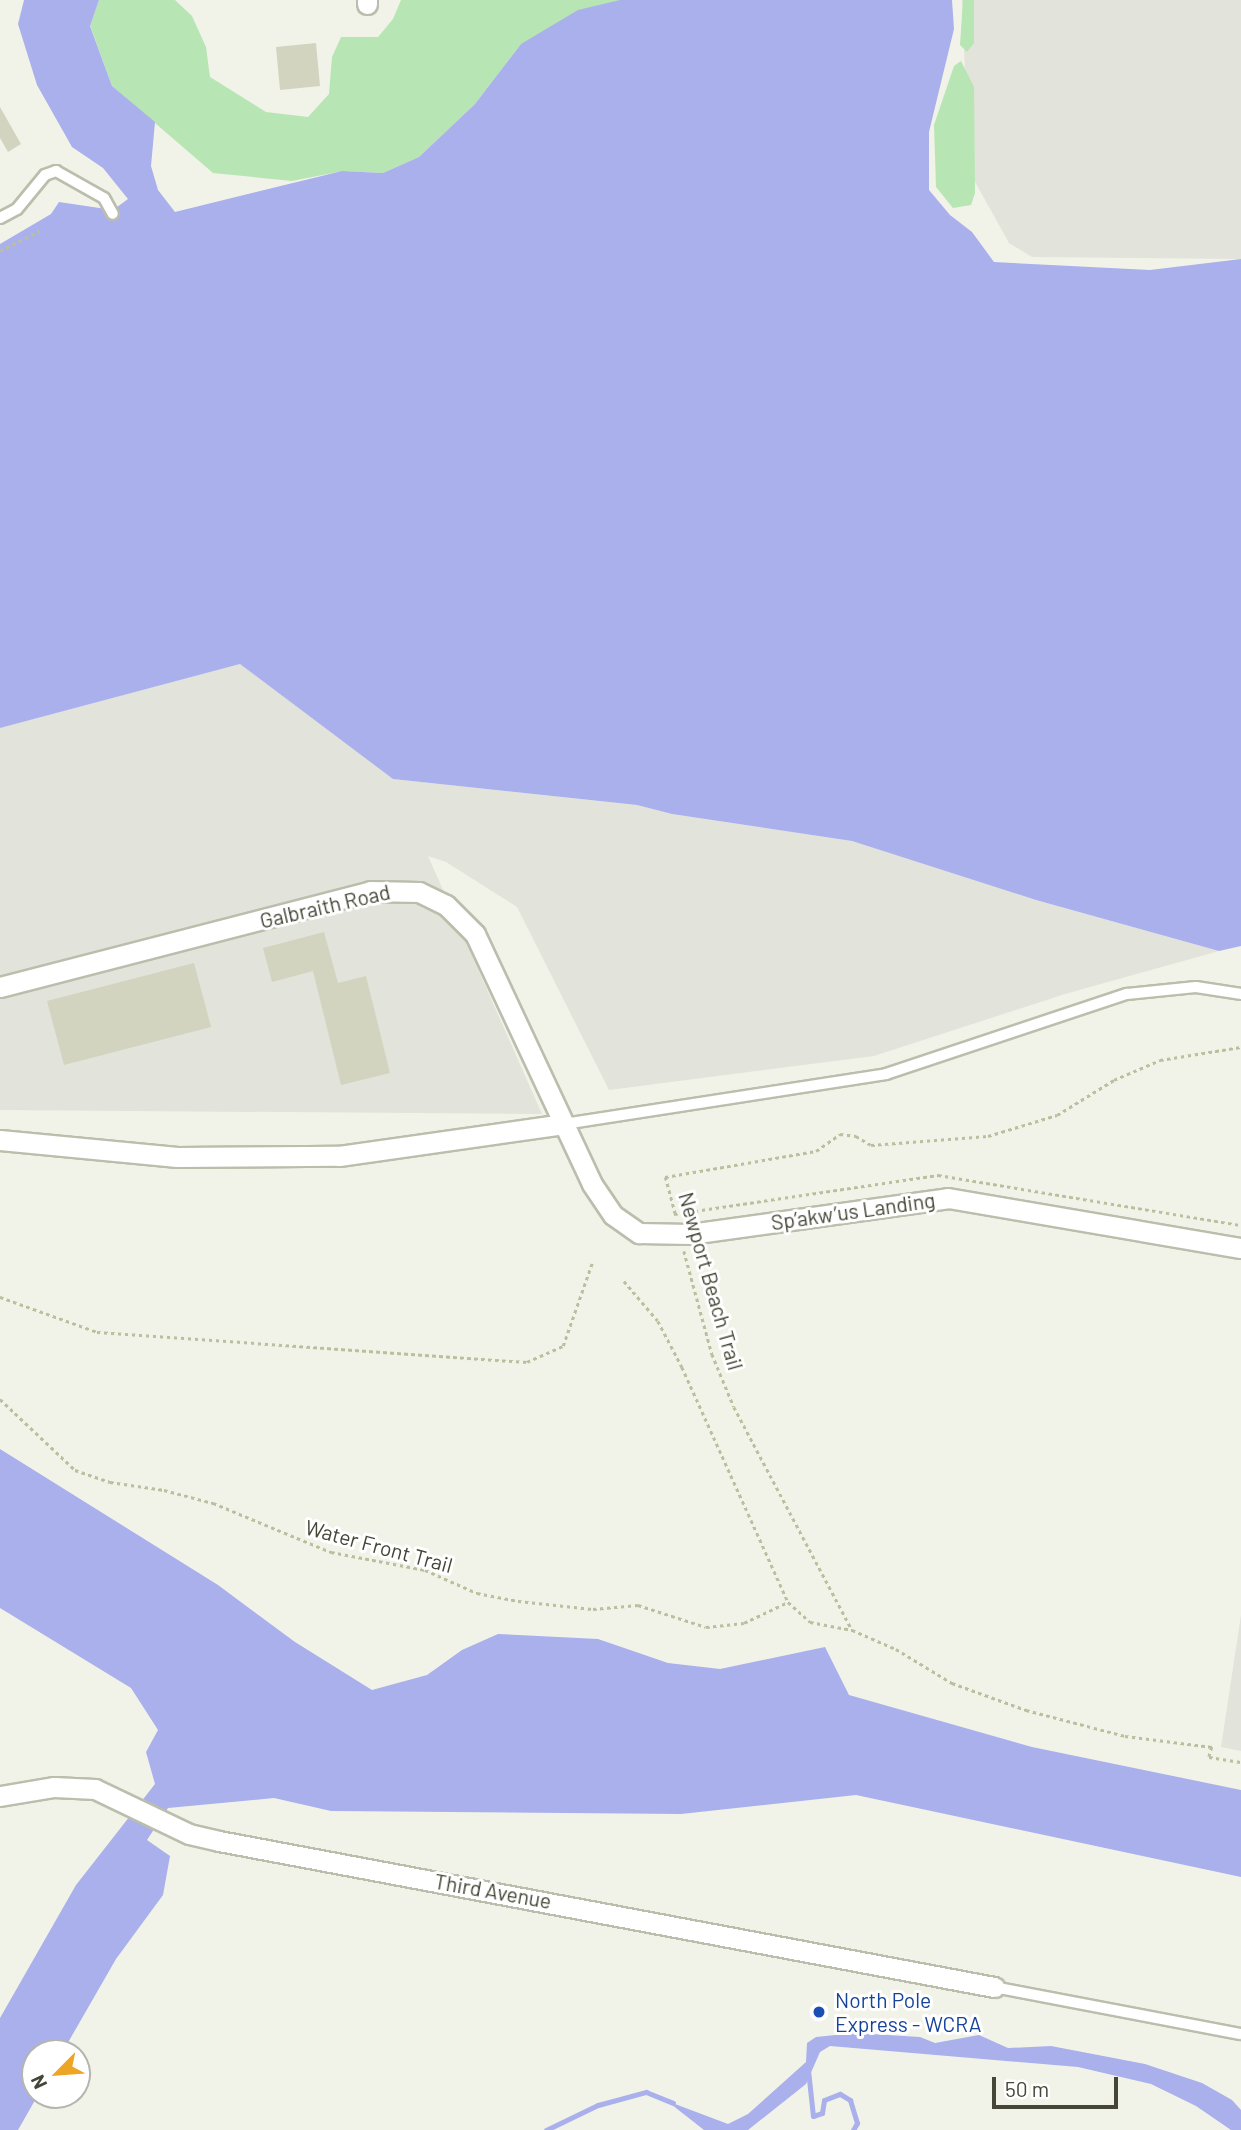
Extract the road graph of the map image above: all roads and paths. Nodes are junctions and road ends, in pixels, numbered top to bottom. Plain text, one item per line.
1 (113, 214) dead end
2 (0, 218) edge
3 (39, 231) dead end
4 (0, 251) edge
5 (0, 987) edge
6 (1241, 994) edge
7 (1241, 1047) edge
8 (564, 1124) junction
9 (0, 1140) edge
10 (665, 1215) dead end
11 (1241, 1225) edge
12 (678, 1227) dead end
13 (681, 1240) dead end
14 (1241, 1248) edge
15 (592, 1263) dead end
16 (624, 1281) dead end
17 (0, 1297) edge
18 (0, 1399) edge
19 (788, 1602) junction
20 (852, 1630) junction
21 (1241, 1762) edge
22 (0, 1796) edge
23 (994, 1987) joint
24 (1241, 2034) edge

1 - 2 lane
3 - 4 path
5 - 8 street, Galbraith Road
6 - 8 lane
7 - 12 path, Newport Beach Trail
8 - 9 street
8 - 14 street, Sp’akw’us Landing
10 - 11 path
13 - 20 path, Newport Beach Trail
15 - 17 path
16 - 19 path
18 - 19 path, Water Front Trail
19 - 20 path
20 - 21 path
22 - 23 street, Third Avenue
23 - 24 lane

